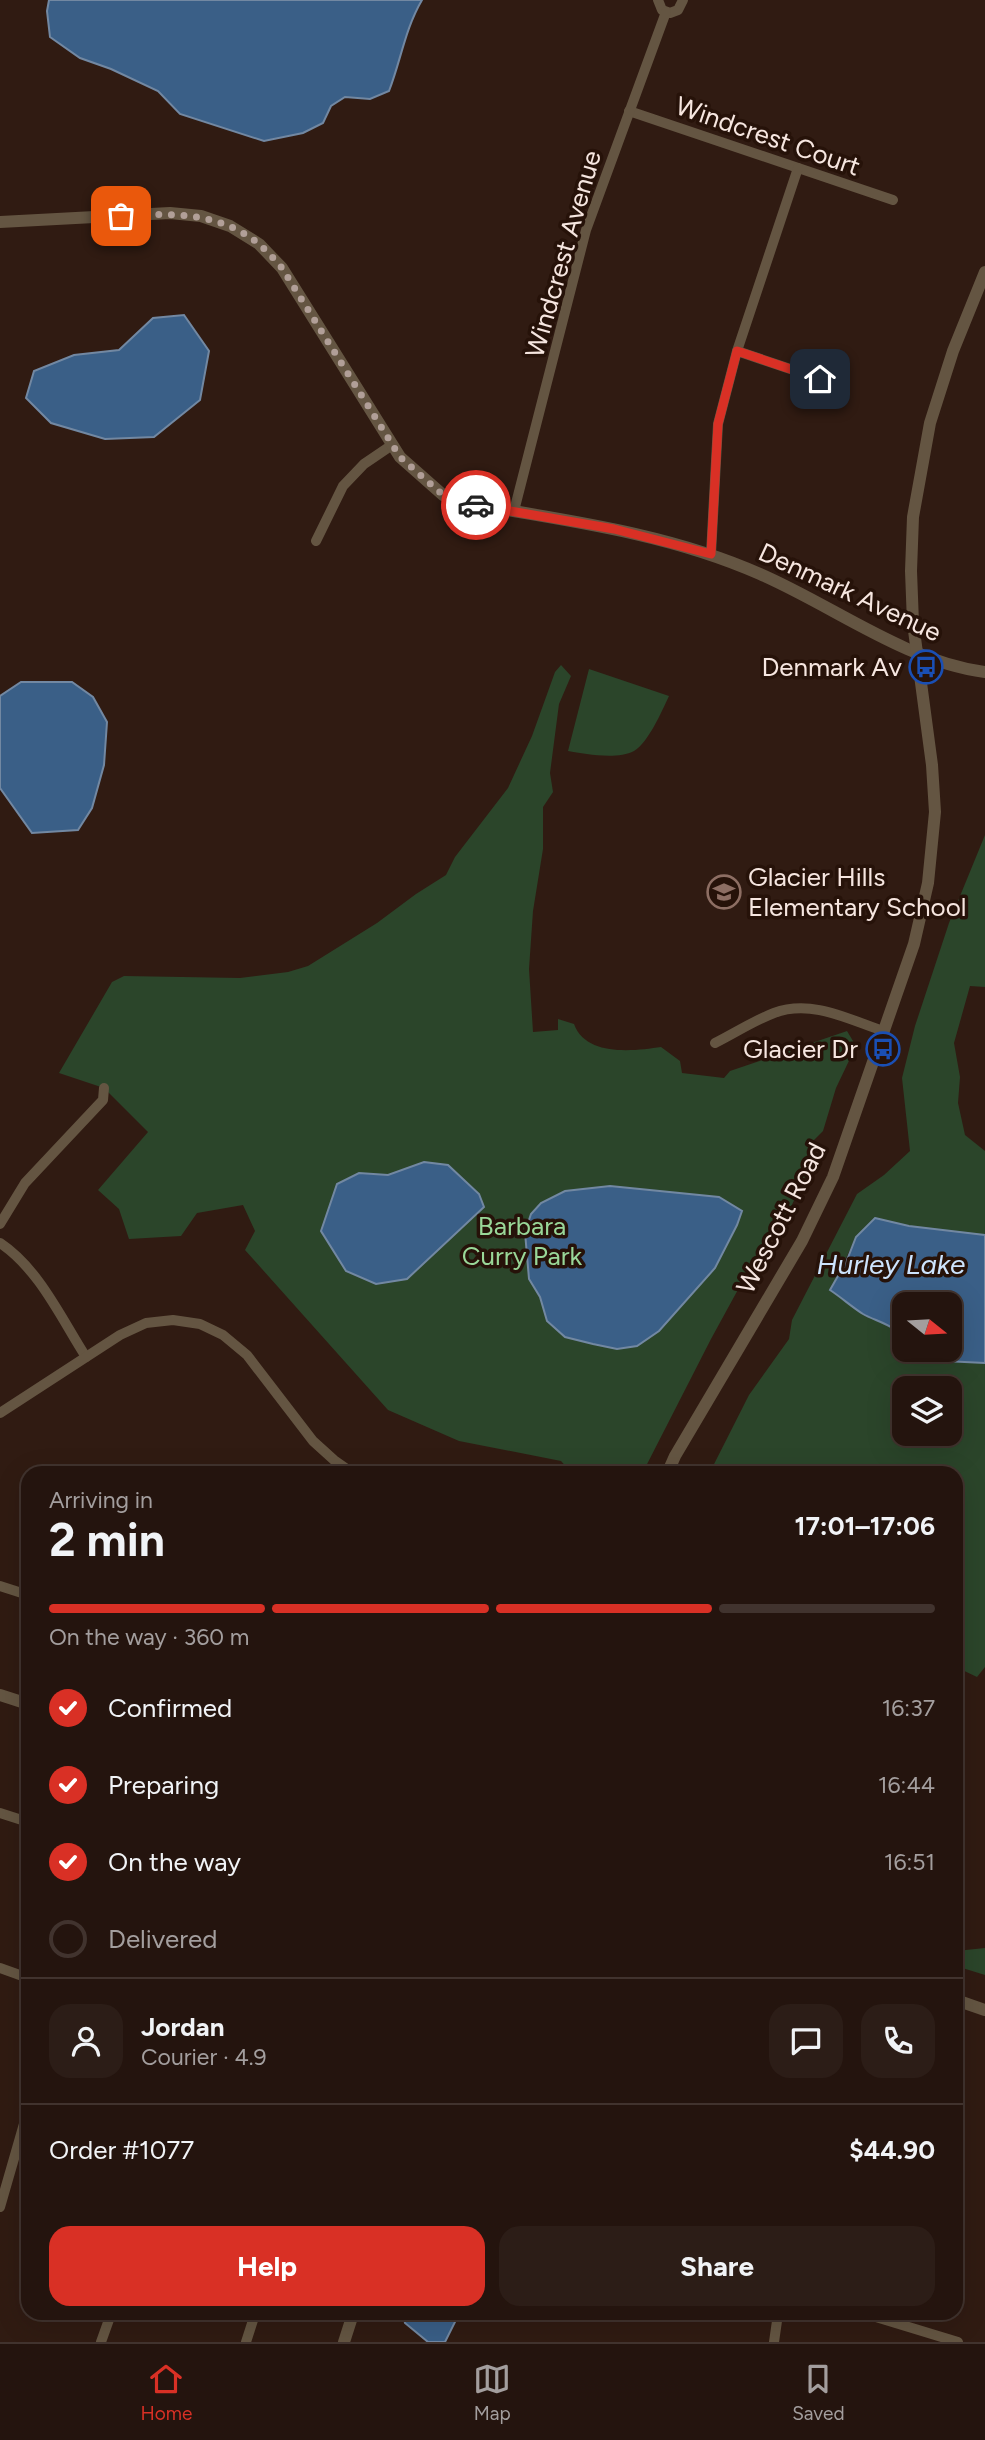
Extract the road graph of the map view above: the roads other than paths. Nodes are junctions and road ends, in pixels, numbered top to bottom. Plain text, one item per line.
1 (658, 0) edge
2 (683, 0) edge
3 (666, 12) junction
4 (629, 111) junction
5 (798, 168) junction
6 (893, 200) dead end
7 (0, 222) edge
8 (985, 272) edge
9 (737, 351) junction
10 (820, 379) dead end
11 (393, 445) junction
12 (514, 511) junction
13 (316, 541) dead end
14 (711, 554) junction
15 (918, 654) junction
16 (985, 672) edge
17 (883, 1031) junction
18 (715, 1043) dead end
19 (104, 1088) dead end
20 (0, 1224) edge
21 (0, 1243) edge
22 (86, 1357) junction
23 (0, 1413) edge
24 (342, 1466) edge
25 (670, 1466) edge
26 (0, 1586) edge
27 (21, 1593) edge
28 (0, 1695) edge
29 (21, 1702) edge
30 (0, 1813) edge
31 (21, 1820) edge
32 (0, 1968) edge
33 (21, 1976) edge
34 (963, 2002) edge
35 (985, 2010) edge
36 (21, 2134) edge
37 (0, 2207) edge
38 (109, 2320) edge
39 (253, 2320) edge
40 (351, 2320) edge
41 (777, 2320) edge
42 (886, 2320) edge
43 (101, 2342) edge
44 (246, 2342) edge
45 (344, 2342) edge
46 (774, 2342) edge
47 (958, 2342) edge

1 - 3 street
2 - 3 street
3 - 4 street, Windcrest Avenue
4 - 5 street, Windcrest Court
4 - 12 street, Windcrest Avenue
5 - 6 street, Windcrest Court
5 - 9 street
7 - 11 street, Denmark Avenue
8 - 15 street, Wescott Road
9 - 10 street
9 - 14 street
11 - 12 street, Denmark Avenue
11 - 13 street
12 - 14 street, Denmark Avenue
14 - 15 street, Denmark Avenue
15 - 16 street, Denmark Avenue
15 - 17 street, Wescott Road
17 - 18 street
17 - 25 street, Wescott Road
19 - 20 street
21 - 22 street
22 - 23 street
22 - 24 street
26 - 27 street
28 - 29 street
30 - 31 street
32 - 33 street
34 - 35 street
36 - 37 street
38 - 43 street
39 - 44 street
40 - 45 street
41 - 46 street
42 - 47 street

